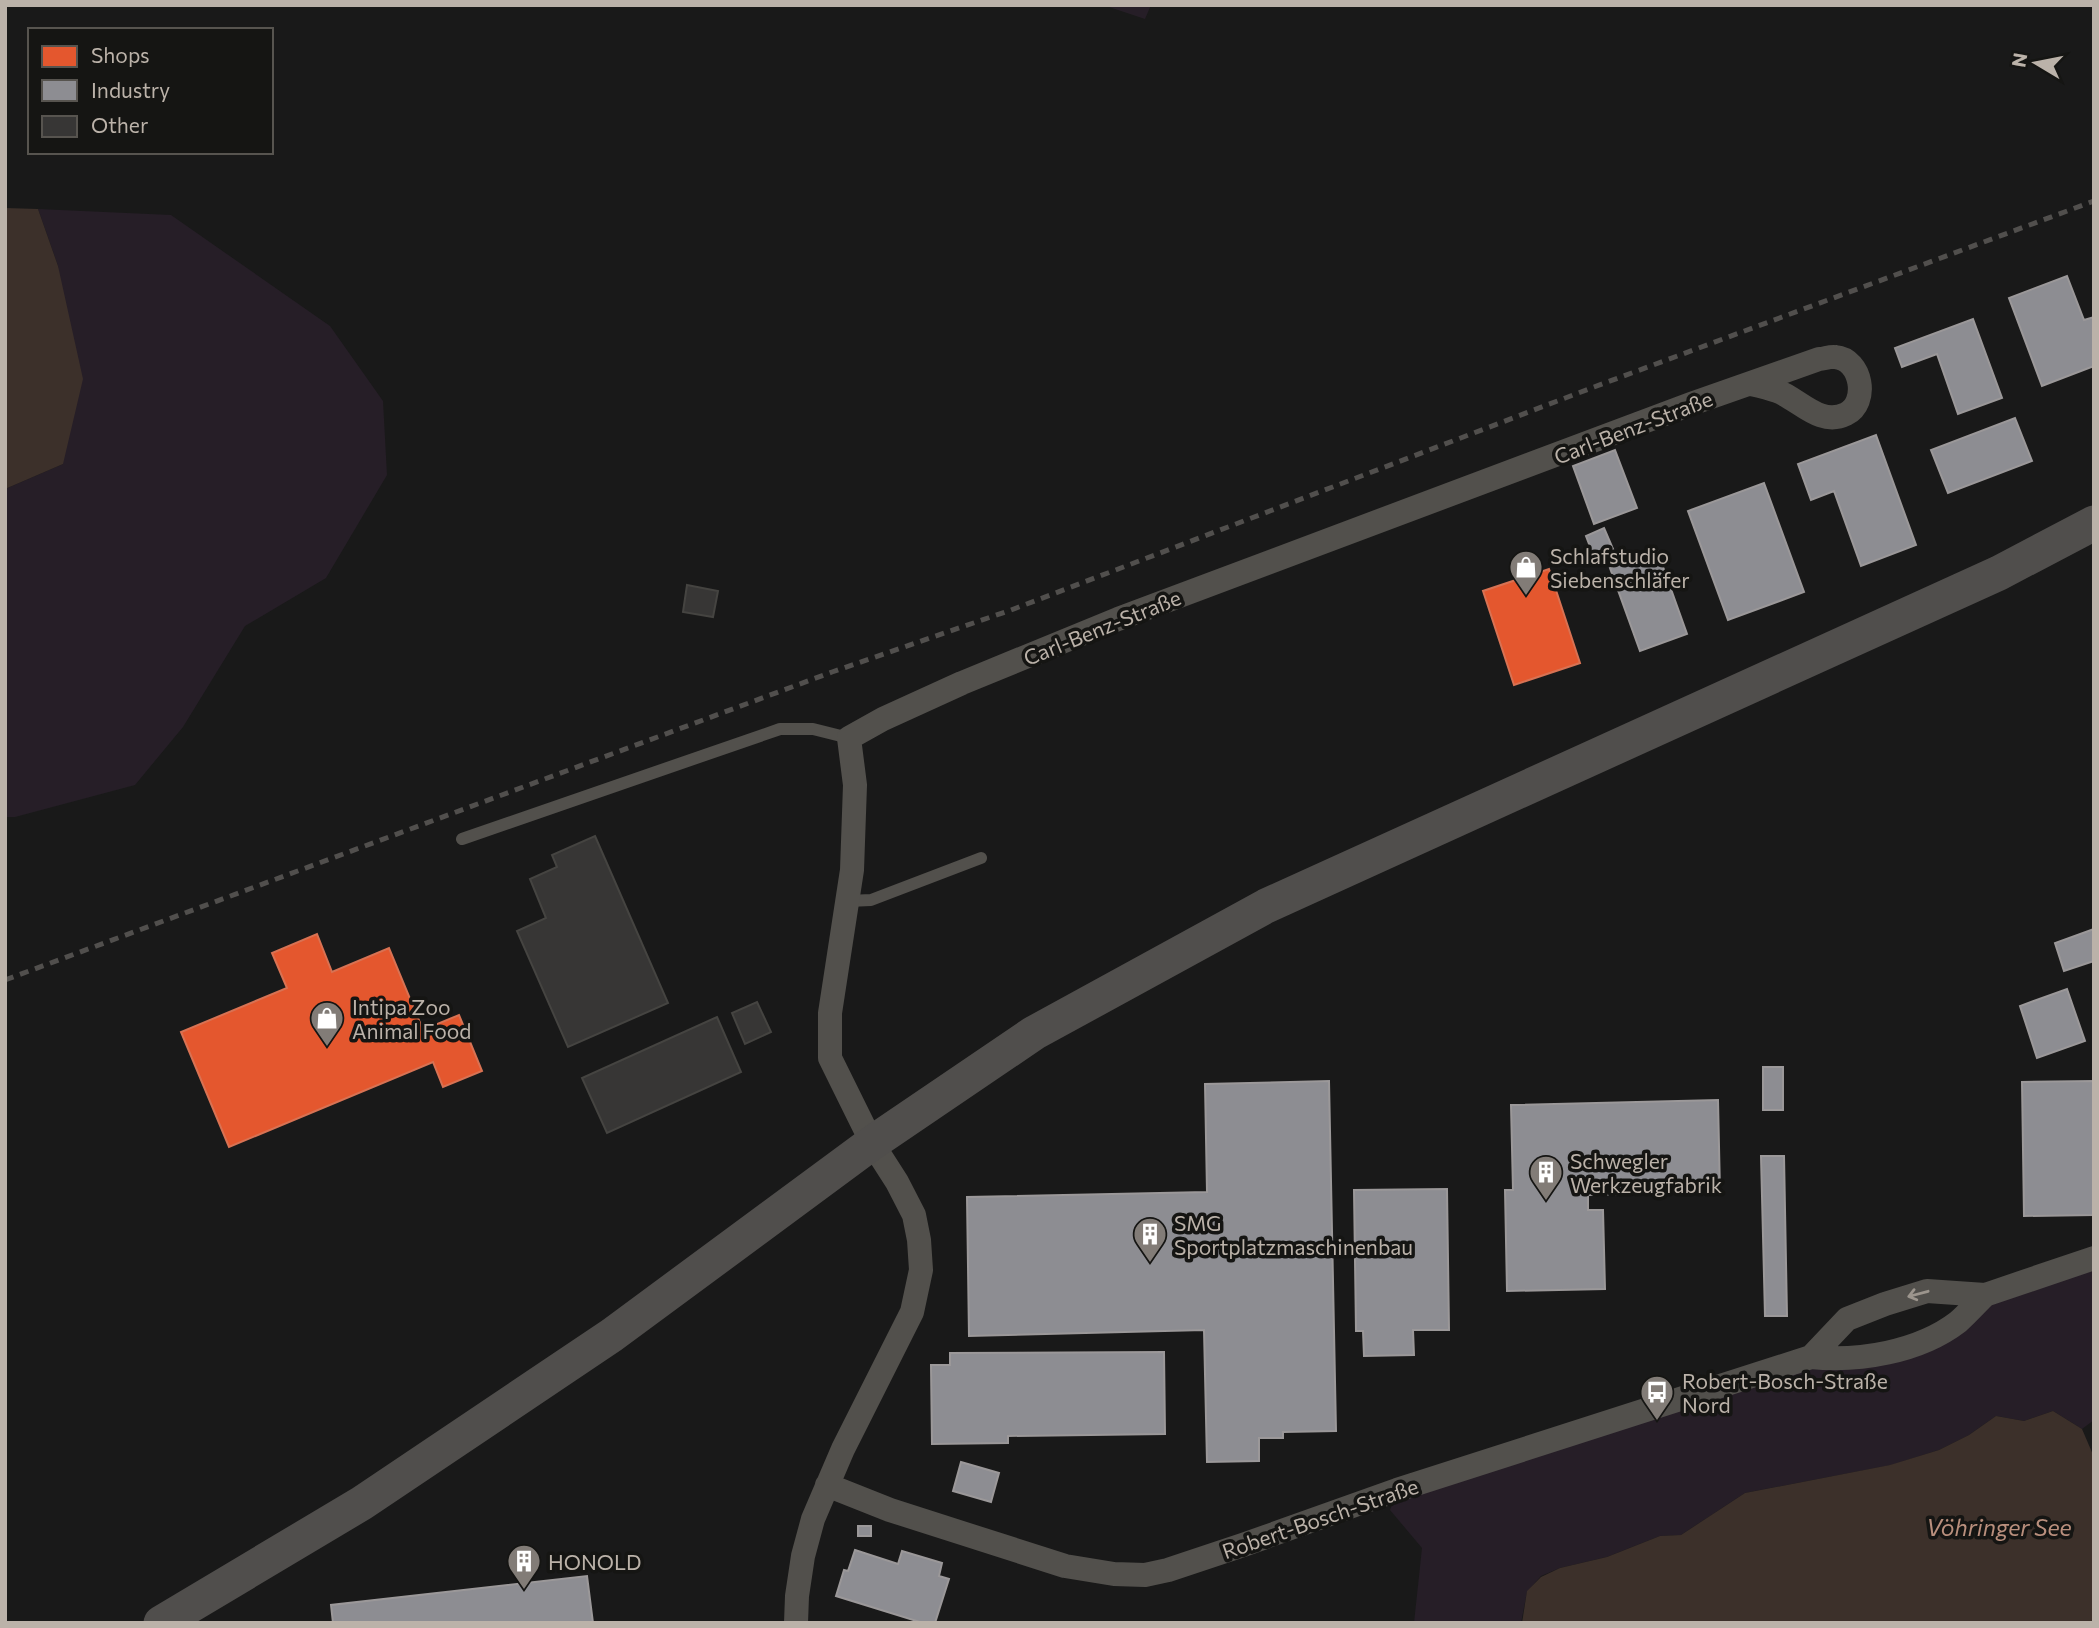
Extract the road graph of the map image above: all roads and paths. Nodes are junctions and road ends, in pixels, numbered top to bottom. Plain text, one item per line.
1 (1751, 384) dead end
2 (2094, 523) edge
3 (849, 738) junction
4 (462, 839) dead end
5 (981, 858) dead end
6 (848, 901) junction
7 (872, 1143) junction
8 (2094, 1258) edge
9 (1985, 1295) junction
10 (1811, 1357) junction
11 (827, 1485) junction
12 (161, 1623) edge
13 (796, 1623) edge

1 - 3 street, Carl-Benz-Straße
2 - 7 main road
3 - 4 lane
3 - 6 street
5 - 6 lane
6 - 7 street
7 - 11 street
7 - 12 main road
8 - 9 street, Robert-Bosch-Straße
9 - 10 street, Robert-Bosch-Straße
9 -> 10 street, Robert-Bosch-Straße
10 - 11 street, Robert-Bosch-Straße
11 - 13 street

